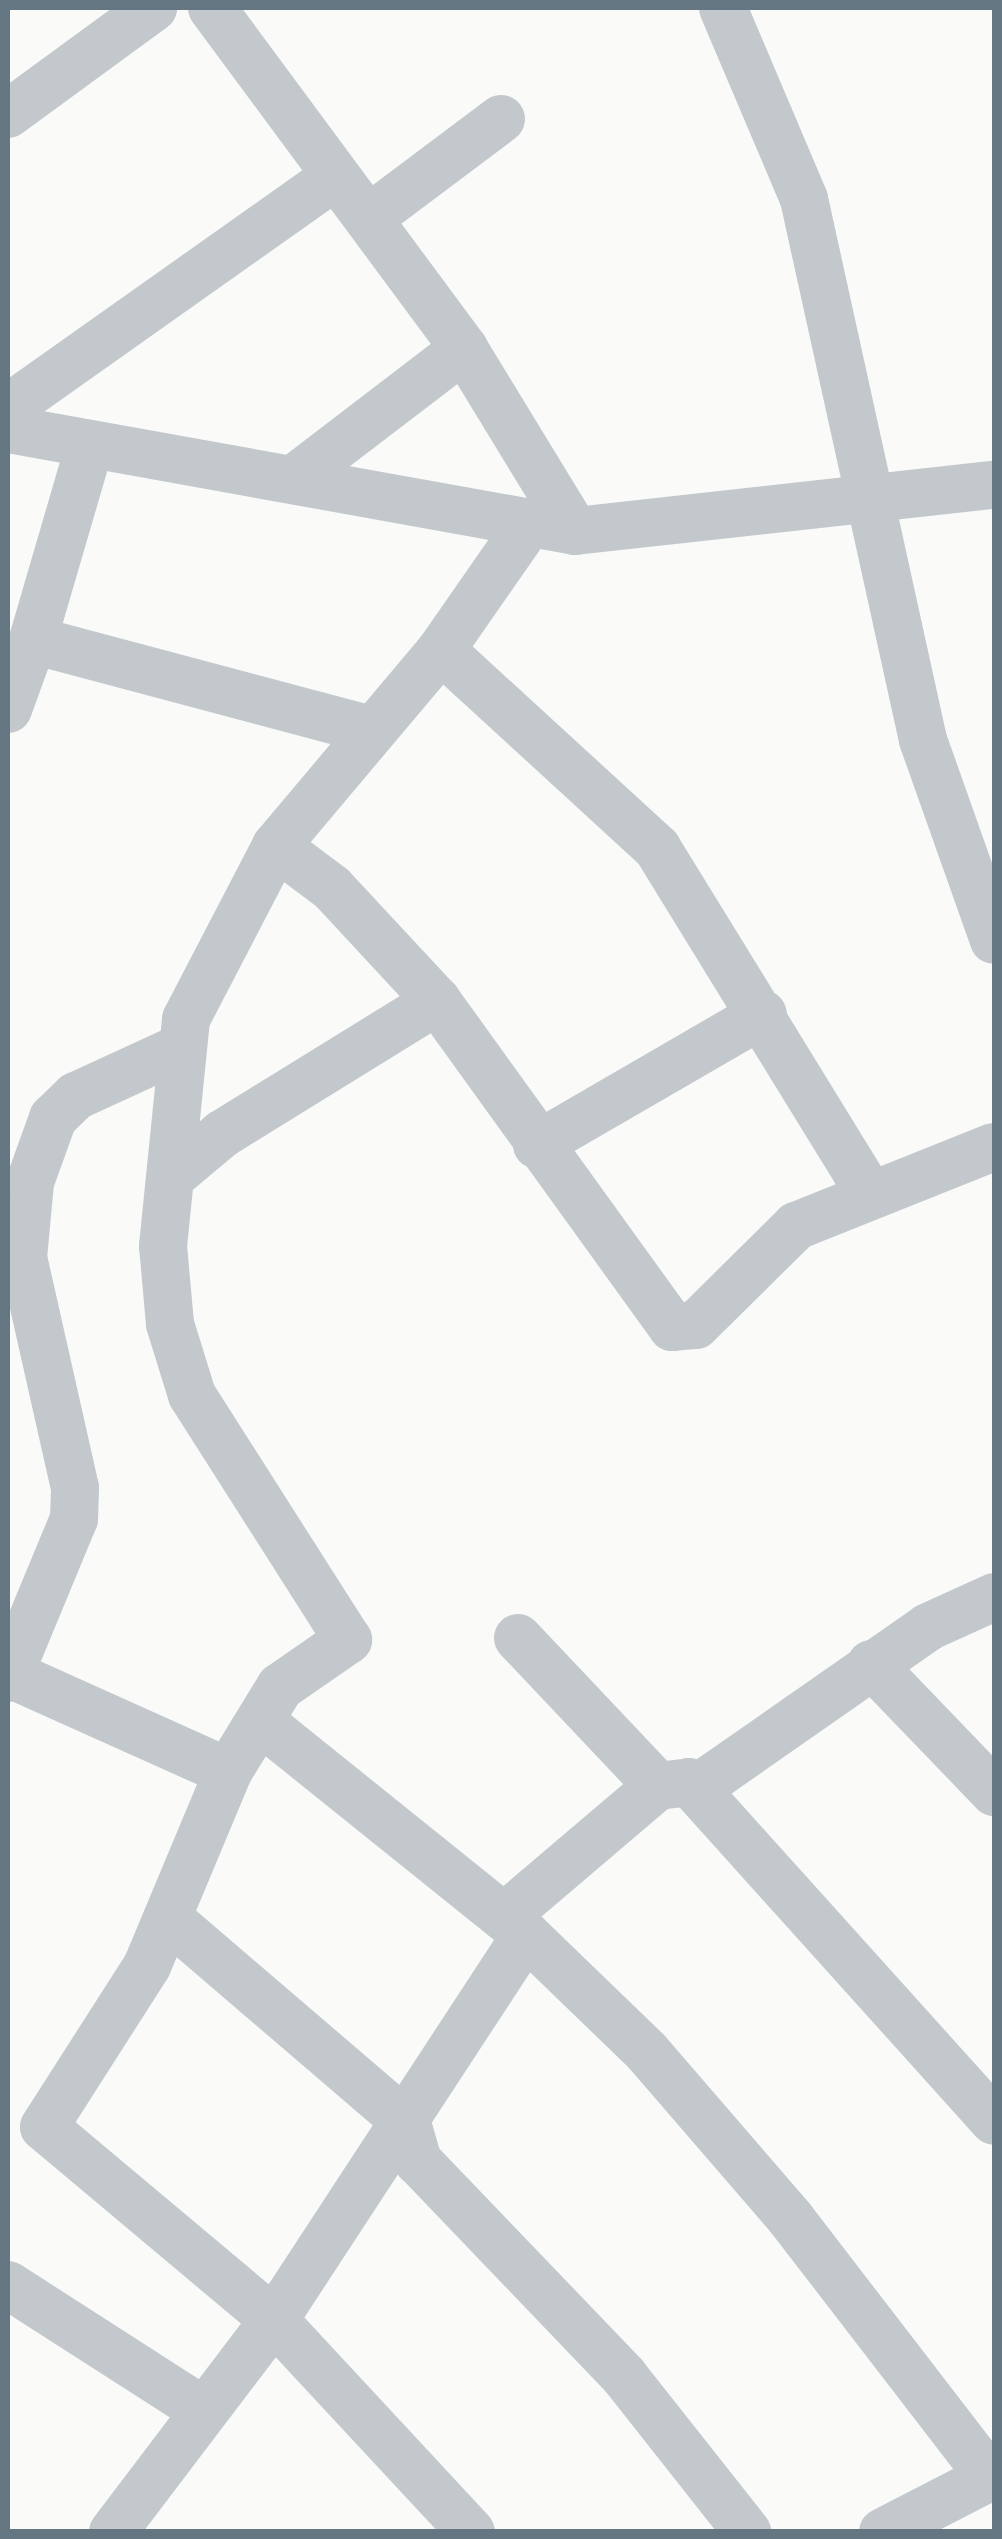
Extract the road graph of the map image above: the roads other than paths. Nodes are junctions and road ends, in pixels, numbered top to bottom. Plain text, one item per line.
1 (153, 8) edge
2 (212, 8) edge
3 (723, 8) edge
4 (8, 114) edge
5 (501, 119) dead end
6 (334, 177) junction
7 (369, 218) junction
8 (464, 349) junction
9 (8, 408) edge
10 (8, 429) edge
11 (89, 448) junction
12 (296, 478) junction
13 (994, 485) edge
14 (874, 503) junction
15 (528, 524) junction
16 (575, 531) junction
17 (33, 640) junction
18 (442, 650) junction
19 (8, 710) edge
20 (368, 729) junction
21 (276, 846) junction
22 (994, 940) edge
23 (437, 1001) junction
24 (763, 1014) junction
25 (178, 1049) junction
26 (536, 1145) junction
27 (994, 1147) edge
28 (170, 1176) junction
29 (868, 1191) junction
30 (994, 1597) edge
31 (518, 1638) dead end
32 (870, 1664) junction
33 (9, 1676) edge
34 (260, 1721) junction
35 (228, 1772) junction
36 (678, 1786) junction
37 (994, 1792) edge
38 (169, 1918) junction
39 (515, 1926) junction
40 (26, 2115) edge
41 (994, 2121) edge
42 (406, 2122) junction
43 (8, 2285) edge
44 (274, 2320) junction
45 (203, 2410) junction
46 (992, 2476) edge
47 (132, 2524) edge
48 (471, 2532) edge
49 (747, 2532) edge
50 (883, 2532) edge

1 - 4 street
2 - 6 street
3 - 14 street
5 - 7 street
6 - 7 street
6 - 9 street
7 - 8 street
8 - 12 street
8 - 16 street
10 - 11 street
11 - 12 street
11 - 17 street
12 - 15 street
13 - 14 street
14 - 16 street
14 - 22 street
15 - 16 street
15 - 18 street
17 - 19 street
17 - 20 street
18 - 20 street
18 - 24 street
20 - 21 street
21 - 23 street
21 - 25 street
23 - 26 street
23 - 28 street
24 - 26 street
24 - 29 street
25 - 28 street
25 - 33 street
26 - 29 street
27 - 29 street
28 - 34 street
30 - 32 street
31 - 36 street
32 - 36 street
32 - 37 street
33 - 35 street
34 - 35 street
34 - 39 street
35 - 38 street
36 - 39 street
36 - 41 street
38 - 40 street
38 - 42 street
39 - 42 street
39 - 46 street
40 - 44 street
42 - 44 street
42 - 49 street
43 - 45 street
44 - 45 street
44 - 48 street
45 - 47 street
46 - 50 street

